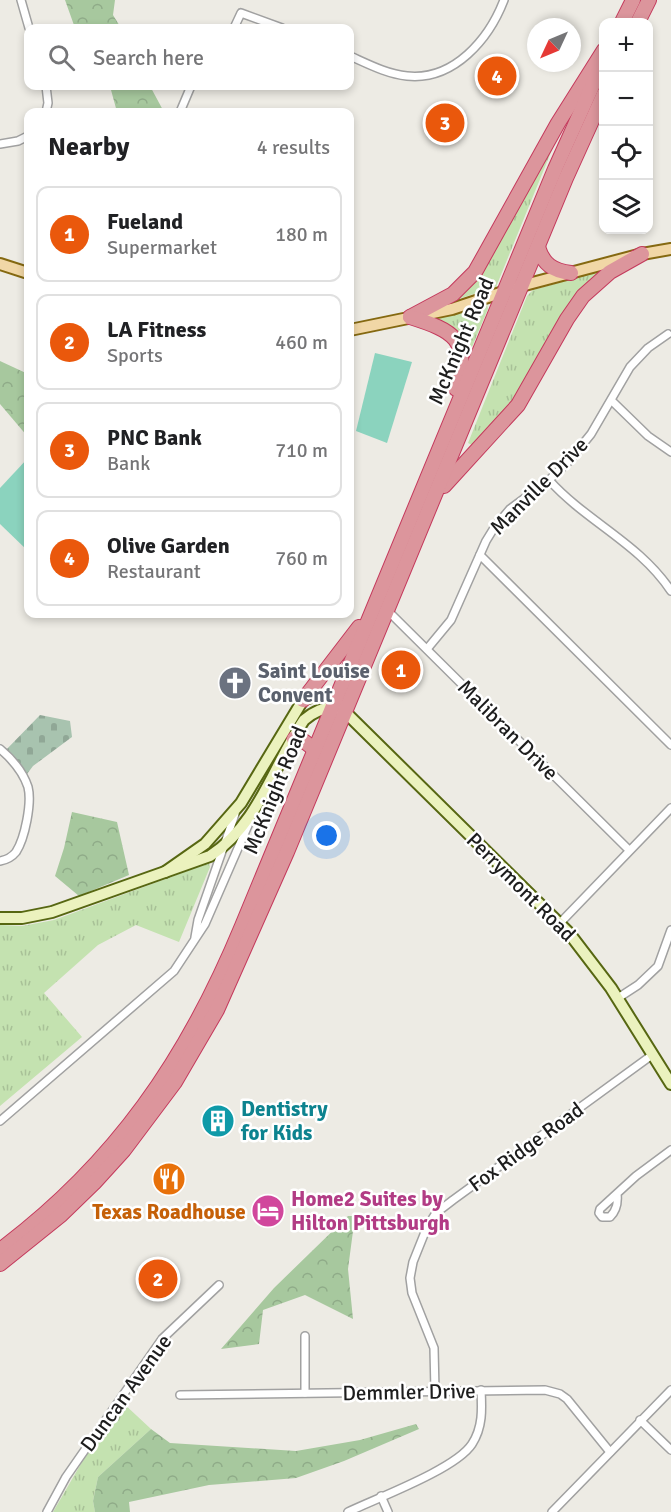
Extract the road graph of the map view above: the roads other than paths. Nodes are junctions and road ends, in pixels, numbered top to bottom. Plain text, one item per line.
1 (21, 0) edge
2 (504, 0) edge
3 (649, 0) edge
4 (640, 18) edge
5 (28, 24) edge
6 (236, 24) edge
7 (272, 24) edge
8 (599, 56) edge
9 (354, 58) edge
10 (599, 69) edge
11 (46, 90) edge
12 (189, 90) edge
13 (599, 103) edge
14 (47, 108) edge
15 (182, 108) edge
16 (24, 138) edge
17 (0, 144) edge
18 (538, 247) junction
19 (671, 249) edge
20 (642, 254) junction
21 (0, 264) edge
22 (24, 272) edge
23 (570, 273) junction
24 (521, 286) junction
25 (504, 292) junction
26 (410, 317) junction
27 (354, 329) edge
28 (668, 334) dead end
29 (612, 401) junction
30 (671, 452) edge
31 (429, 473) junction
32 (549, 480) junction
33 (430, 505) junction
34 (480, 555) junction
35 (671, 591) edge
36 (373, 608) junction
37 (387, 610) junction
38 (427, 650) junction
39 (303, 700) junction
40 (337, 706) junction
41 (294, 739) junction
42 (671, 745) edge
43 (0, 749) edge
44 (314, 749) junction
45 (241, 803) junction
46 (671, 808) edge
47 (254, 812) junction
48 (224, 845) junction
49 (629, 850) junction
50 (0, 861) edge
51 (165, 872) junction
52 (0, 918) edge
53 (560, 923) junction
54 (671, 930) edge
55 (194, 940) junction
56 (618, 998) junction
57 (652, 1055) junction
58 (671, 1084) edge
59 (0, 1121) edge
60 (671, 1150) edge
61 (617, 1194) dead end
62 (0, 1250) edge
63 (0, 1264) edge
64 (219, 1285) dead end
65 (305, 1336) dead end
66 (481, 1390) junction
67 (671, 1390) edge
68 (435, 1391) junction
69 (305, 1393) junction
70 (180, 1395) dead end
71 (640, 1420) junction
72 (671, 1450) edge
73 (610, 1452) junction
74 (381, 1496) junction
75 (47, 1512) edge
76 (348, 1512) edge
77 (388, 1512) edge
78 (552, 1512) edge

1 - 5 street
2 - 9 street
3 - 4 highway
6 - 7 street
8 - 26 highway
10 - 25 highway, McKnight Road
11 - 14 street
12 - 15 street
13 - 18 highway, McKnight Road
16 - 17 street
18 - 23 highway
18 - 24 highway, McKnight Road
19 - 20 main road
20 - 23 main road
20 - 33 highway
21 - 22 main road
23 - 24 main road
24 - 25 main road
24 - 33 highway, McKnight Road
25 - 26 main road
25 - 31 highway, McKnight Road
26 - 27 main road
26 - 31 highway
28 - 29 street, Manville Drive
29 - 30 street
29 - 32 street, Manville Drive
31 - 36 highway, McKnight Road
32 - 34 street, Manville Drive
32 - 35 street
33 - 37 highway, McKnight Road
34 - 38 street, Manville Drive
34 - 42 street
36 - 39 highway
36 - 40 highway, McKnight Road
37 - 38 street, Malibran Drive
37 - 40 highway, McKnight Road
38 - 49 street, Malibran Drive
39 - 40 street
39 - 45 street
40 - 41 street
40 - 44 highway, McKnight Road
40 - 53 street, Perrymont Road
40 - 63 highway, McKnight Road
41 - 44 highway
41 - 47 street
43 - 50 street
44 - 62 highway, McKnight Road
45 - 48 street
45 - 51 street
46 - 49 street
47 - 48 street
47 - 55 street
48 - 51 street
48 - 55 street
49 - 53 street
51 - 52 street
53 - 56 street, Perrymont Road
54 - 56 street
55 - 59 street
56 - 57 street, Perrymont Road
57 - 58 street, Perrymont Road
57 - 68 street, Fox Ridge Road
60 - 61 street
64 - 75 street, Duncan Avenue
65 - 69 street
66 - 68 street, Demmler Drive
66 - 73 street, Demmler Drive
66 - 74 street
67 - 71 street
68 - 69 street, Demmler Drive
69 - 70 street, Demmler Drive
71 - 72 street
71 - 73 street
73 - 78 street
74 - 76 street
74 - 77 street

